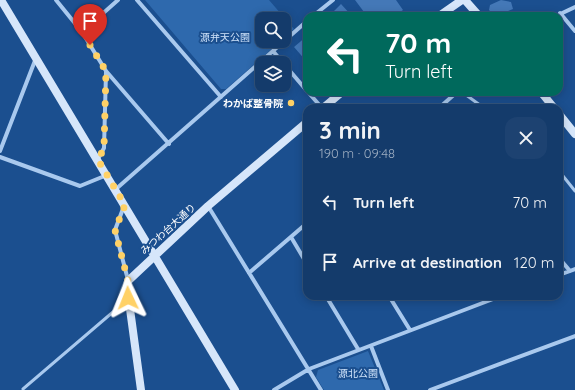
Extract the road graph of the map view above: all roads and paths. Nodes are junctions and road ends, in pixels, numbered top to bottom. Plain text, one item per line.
1 (1, 0) edge
2 (56, 0) edge
3 (118, 0) edge
4 (137, 0) edge
5 (332, 0) edge
6 (462, 0) edge
7 (465, 0) edge
8 (575, 7) edge
9 (318, 12) edge
10 (445, 12) edge
11 (476, 12) edge
12 (562, 12) edge
13 (563, 17) edge
14 (303, 25) edge
15 (575, 31) edge
16 (82, 32) junction
17 (273, 51) junction
18 (278, 56) edge
19 (36, 58) junction
20 (106, 71) junction
21 (291, 71) edge
22 (303, 85) edge
23 (312, 96) edge
24 (337, 96) edge
25 (452, 96) edge
26 (468, 96) edge
27 (221, 97) junction
28 (319, 104) edge
29 (327, 104) edge
30 (444, 104) edge
31 (478, 104) edge
32 (563, 119) edge
33 (303, 125) edge
34 (575, 134) edge
35 (169, 144) junction
36 (0, 151) edge
37 (0, 157) edge
38 (98, 160) junction
39 (107, 175) junction
40 (563, 176) edge
41 (116, 189) junction
42 (575, 190) edge
43 (125, 205) junction
44 (208, 206) junction
45 (303, 226) edge
46 (291, 237) junction
47 (154, 256) junction
48 (303, 257) edge
49 (563, 263) edge
50 (575, 269) edge
51 (570, 271) junction
52 (249, 273) junction
53 (563, 274) edge
54 (128, 281) junction
55 (128, 298) junction
56 (328, 300) edge
57 (391, 300) edge
58 (489, 300) edge
59 (410, 330) junction
60 (575, 336) edge
61 (371, 346) junction
62 (358, 349) junction
63 (308, 369) junction
64 (23, 389) dead end
65 (141, 390) edge
66 (235, 390) edge
67 (274, 390) edge
68 (321, 390) edge
69 (388, 390) edge
70 (430, 390) edge

1 - 19 street
2 - 16 street
3 - 16 street
4 - 27 street
5 - 9 street
6 - 10 street
7 - 11 street
8 - 12 street
13 - 15 street
14 - 17 street
16 - 20 street
17 - 18 street
17 - 27 street
19 - 36 street
19 - 38 street
20 - 35 street
20 - 38 street
21 - 22 street
23 - 28 street
24 - 29 street
25 - 30 street
26 - 31 lane
27 - 35 street
32 - 34 street
33 - 44 street, みつわ台大通り
35 - 41 street
37 - 39 street
38 - 39 street
39 - 41 street
40 - 42 lane
41 - 43 street
43 - 47 street
43 - 54 street
44 - 47 street, みつわ台大通り
44 - 52 street
45 - 46 street
46 - 48 street
46 - 52 street
47 - 54 street, みつわ台大通り
47 - 66 street
49 - 51 street
50 - 51 street
51 - 53 street
52 - 63 street
54 - 55 street
55 - 64 lane
55 - 65 street
56 - 62 street
57 - 59 street
58 - 59 street
59 - 61 street
60 - 70 street
61 - 62 street
61 - 69 street
62 - 63 street
63 - 67 street
63 - 68 street

